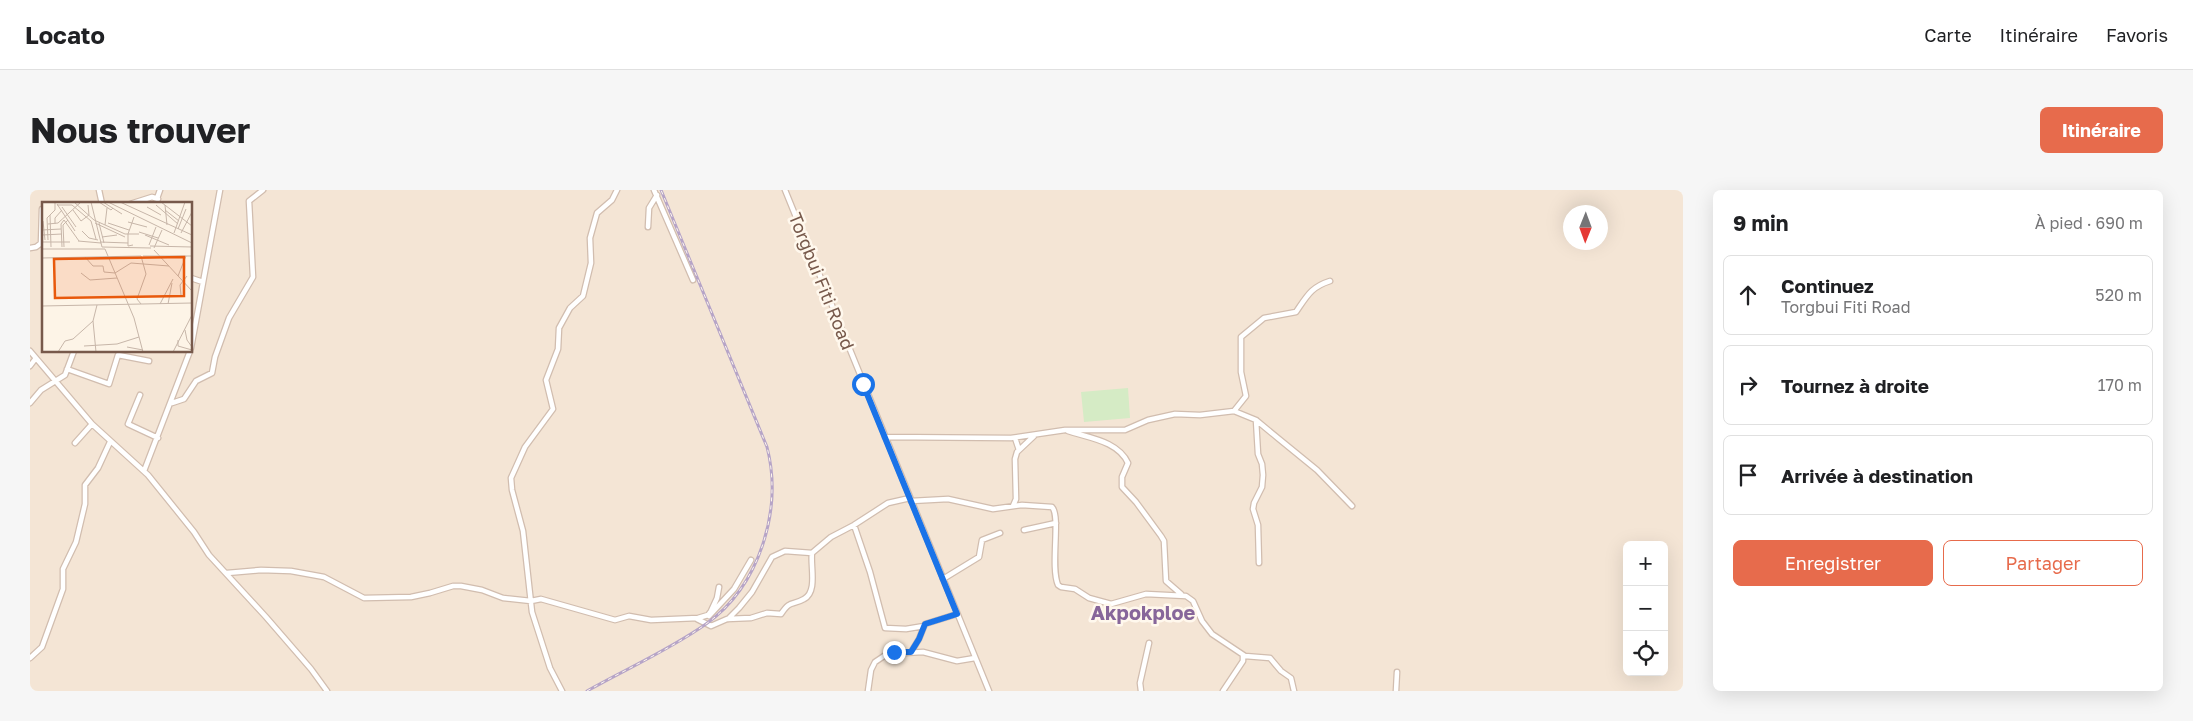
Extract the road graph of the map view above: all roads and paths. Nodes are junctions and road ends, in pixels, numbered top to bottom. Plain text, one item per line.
1 (160, 190) edge
2 (220, 190) edge
3 (263, 190) edge
4 (617, 190) edge
5 (654, 190) edge
6 (785, 190) edge
7 (657, 195) junction
8 (158, 199) junction
9 (135, 202) edge
10 (156, 202) edge
11 (42, 209) dead end
12 (648, 227) dead end
13 (42, 242) edge
14 (30, 248) edge
15 (192, 278) edge
16 (693, 280) dead end
17 (1330, 280) dead end
18 (203, 282) junction
19 (193, 331) edge
20 (30, 351) edge
21 (74, 352) edge
22 (190, 352) edge
23 (36, 358) junction
24 (149, 361) dead end
25 (30, 366) edge
26 (67, 369) junction
27 (55, 381) junction
28 (140, 395) dead end
29 (30, 402) edge
30 (172, 402) junction
31 (1234, 411) junction
32 (1256, 420) junction
33 (92, 424) junction
34 (1065, 430) junction
35 (1035, 434) junction
36 (885, 437) junction
37 (158, 438) junction
38 (1015, 438) junction
39 (110, 442) junction
40 (75, 443) dead end
41 (1018, 450) junction
42 (144, 472) junction
43 (1016, 499) junction
44 (910, 500) junction
45 (1022, 505) junction
46 (1013, 506) junction
47 (1352, 506) dead end
48 (1056, 523) junction
49 (854, 525) junction
50 (1024, 530) dead end
51 (1000, 533) dead end
52 (812, 553) junction
53 (750, 560) dead end
54 (1259, 563) dead end
55 (227, 574) junction
56 (943, 579) junction
57 (719, 587) dead end
58 (1182, 595) junction
59 (531, 601) junction
60 (957, 614) junction
61 (693, 618) junction
62 (727, 619) junction
63 (704, 621) junction
64 (924, 626) junction
65 (1149, 643) dead end
66 (911, 652) junction
67 (1243, 655) junction
68 (30, 658) edge
69 (975, 658) junction
70 (1397, 672) dead end
71 (327, 691) edge
72 (562, 691) edge
73 (868, 691) edge
74 (989, 691) edge
75 (1141, 691) edge
76 (1223, 691) edge
77 (1294, 691) edge
78 (1396, 691) edge

1 - 8 street
2 - 18 street
3 - 30 street
4 - 59 street
5 - 7 street
6 - 36 street, Torgbui Fiti Road
7 - 12 street
7 - 16 street
8 - 9 street
8 - 10 street
11 - 13 street
13 - 14 street
15 - 18 street
17 - 31 street
18 - 19 street
20 - 23 street
21 - 26 street
22 - 30 street
23 - 25 street
23 - 27 street
24 - 26 street
26 - 27 street
27 - 29 street
27 - 33 street
28 - 37 street
30 - 37 street
31 - 32 street
31 - 34 street
32 - 47 street
32 - 54 street
33 - 39 street
33 - 40 street
34 - 35 street
34 - 58 street
35 - 38 street
35 - 41 street
36 - 38 street
36 - 44 street, Torgbui Fiti Road
37 - 42 street
38 - 41 street
39 - 42 street
39 - 68 street
41 - 43 street
42 - 55 street
43 - 45 street
43 - 46 street
44 - 46 street
44 - 49 street
44 - 56 street, Torgbui Fiti Road
45 - 46 street
45 - 48 street
48 - 50 street
48 - 58 street
49 - 52 street
49 - 64 street
51 - 56 street
52 - 62 street
52 - 62 street
53 - 63 street
55 - 59 street
55 - 71 street
56 - 60 street, Torgbui Fiti Road
57 - 61 street
58 - 67 street
59 - 61 street
59 - 72 street
60 - 64 street
60 - 69 street, Torgbui Fiti Road
61 - 63 street
62 - 63 street
64 - 66 street
65 - 75 street
66 - 69 street
66 - 73 street
67 - 76 street
67 - 77 street
69 - 74 street, Torgbui Fiti Road
70 - 78 street

